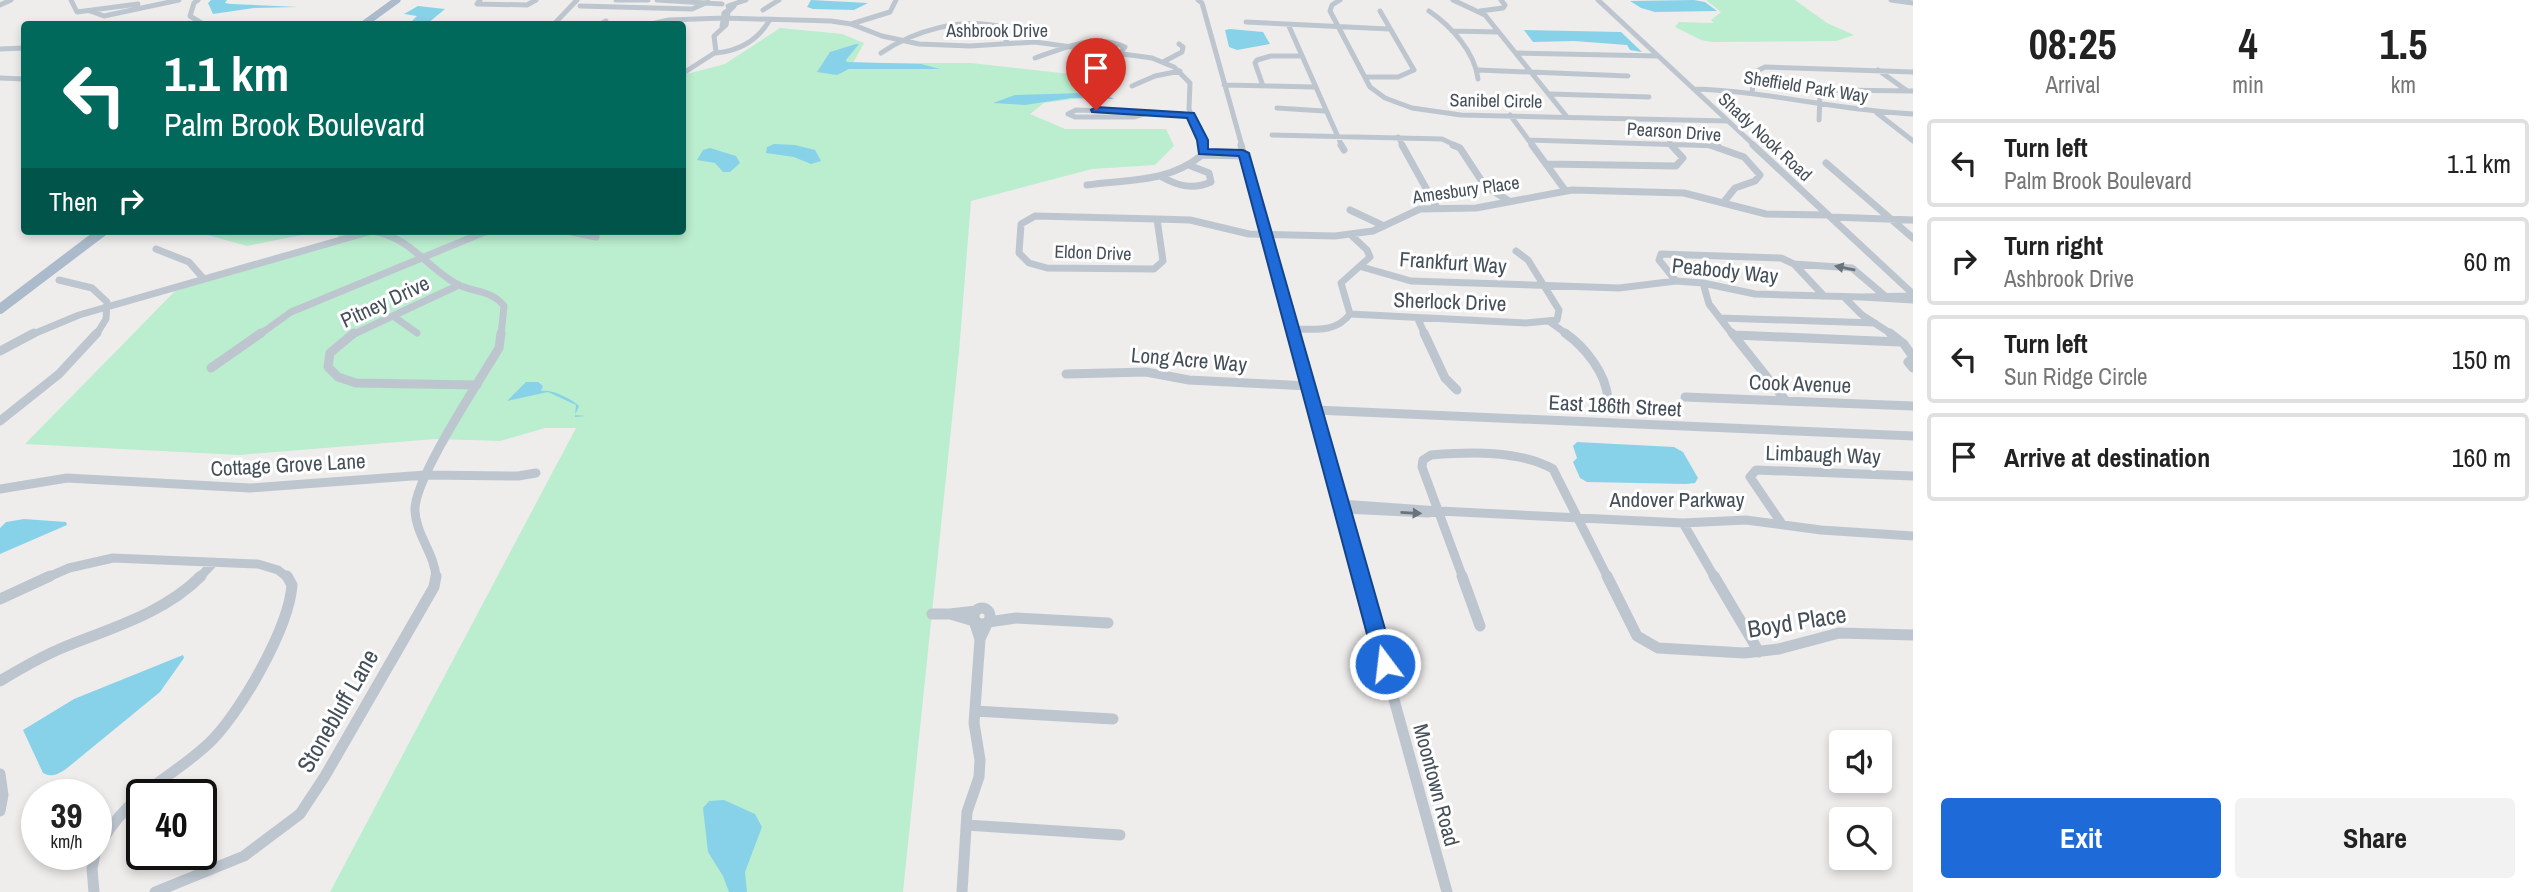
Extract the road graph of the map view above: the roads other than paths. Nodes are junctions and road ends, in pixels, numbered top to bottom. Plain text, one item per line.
1 (11, 0) edge
2 (71, 0) edge
3 (179, 0) edge
4 (198, 0) edge
5 (397, 0) edge
6 (404, 0) edge
7 (480, 0) edge
8 (508, 0) edge
9 (536, 0) edge
10 (617, 0) edge
11 (648, 0) edge
12 (657, 0) edge
13 (678, 0) edge
14 (746, 0) edge
15 (779, 0) edge
16 (896, 0) edge
17 (1198, 0) edge
18 (1340, 0) edge
19 (1453, 0) edge
20 (1501, 0) edge
21 (1598, 0) edge
22 (1892, 1) edge
23 (147, 2) edge
24 (708, 2) junction
25 (578, 3) edge
26 (1913, 3) edge
27 (0, 5) edge
28 (503, 5) junction
29 (735, 6) junction
30 (611, 7) junction
31 (763, 10) dead end
32 (1380, 11) dead end
33 (1429, 11) dead end
34 (1480, 11) junction
35 (725, 18) junction
36 (199, 21) edge
37 (368, 21) edge
38 (375, 21) edge
39 (557, 21) edge
40 (664, 21) edge
41 (769, 22) junction
42 (1246, 22) dead end
43 (851, 24) junction
44 (1288, 24) junction
45 (1339, 28) junction
46 (1389, 29) junction
47 (1452, 31) junction
48 (1498, 32) junction
49 (898, 40) junction
50 (1007, 43) junction
51 (1179, 44) dead end
52 (945, 46) junction
53 (1068, 47) junction
54 (21, 48) edge
55 (0, 49) edge
56 (716, 53) junction
57 (881, 53) dead end
58 (1120, 53) junction
59 (1517, 53) junction
60 (938, 54) dead end
61 (1301, 56) junction
62 (1658, 56) junction
63 (1035, 58) dead end
64 (1163, 62) junction
65 (1097, 65) dead end
66 (686, 69) edge
67 (1878, 70) junction
68 (1180, 71) junction
69 (1478, 71) junction
70 (1913, 72) edge
71 (1533, 73) junction
72 (1410, 75) junction
73 (1628, 76) dead end
74 (1365, 77) junction
75 (0, 78) edge
76 (21, 79) edge
77 (1421, 79) dead end
78 (1478, 79) dead end
79 (1224, 85) junction
80 (1132, 86) dead end
81 (1263, 86) junction
82 (1314, 87) junction
83 (1693, 88) junction
84 (1752, 92) junction
85 (1911, 92) edge
86 (1549, 94) junction
87 (1649, 97) dead end
88 (1820, 104) junction
89 (1277, 108) dead end
90 (1412, 108) junction
91 (1324, 111) junction
92 (1150, 112) junction
93 (1877, 113) junction
94 (1913, 114) edge
95 (1191, 115) junction
96 (1401, 115) dead end
97 (1510, 115) junction
98 (1567, 117) junction
99 (1819, 120) dead end
100 (1728, 121) junction
101 (1272, 135) dead end
102 (1335, 135) junction
103 (1398, 137) junction
104 (1528, 140) junction
105 (1913, 141) edge
106 (1669, 143) junction
107 (1344, 150) dead end
108 (1202, 154) junction
109 (1244, 155) junction
110 (1825, 163) dead end
111 (1546, 164) junction
112 (1191, 166) junction
113 (1162, 177) junction
114 (1087, 185) dead end
115 (1565, 190) junction
116 (1509, 201) junction
117 (1723, 203) junction
118 (1437, 208) junction
119 (1350, 210) dead end
120 (1830, 217) junction
121 (1027, 218) joint
122 (1157, 219) junction
123 (1891, 219) junction
124 (1913, 220) edge
125 (1384, 226) junction
126 (88, 235) edge
127 (98, 235) edge
128 (358, 235) edge
129 (392, 235) edge
130 (477, 235) edge
131 (586, 235) edge
132 (1267, 235) junction
133 (1351, 235) junction
134 (596, 237) dead end
135 (1913, 238) edge
136 (156, 249) dead end
137 (1516, 251) dead end
138 (422, 258) junction
139 (1794, 264) junction
140 (1362, 267) junction
141 (203, 278) junction
142 (59, 280) dead end
143 (1676, 281) junction
144 (1703, 283) junction
145 (459, 285) junction
146 (1543, 285) junction
147 (1824, 296) junction
148 (1885, 296) junction
149 (1844, 297) junction
150 (1913, 297) edge
151 (1862, 298) junction
152 (0, 301) edge
153 (107, 306) junction
154 (0, 309) edge
155 (1350, 314) junction
156 (393, 316) junction
157 (1720, 318) junction
158 (1418, 319) junction
159 (1550, 322) junction
160 (1875, 323) junction
161 (1292, 327) junction
162 (417, 333) dead end
163 (1734, 335) junction
164 (1900, 342) junction
165 (0, 351) edge
166 (1911, 364) edge
167 (211, 368) dead end
168 (1066, 374) dead end
169 (477, 385) junction
170 (1308, 386) junction
171 (1457, 390) dead end
172 (1685, 397) dead end
173 (1608, 399) dead end
174 (1786, 401) junction
175 (1913, 406) edge
176 (1315, 410) junction
177 (0, 421) edge
178 (1913, 436) edge
179 (536, 472) dead end
180 (425, 475) junction
181 (1913, 476) edge
182 (0, 489) edge
183 (1342, 506) junction
184 (1439, 511) junction
185 (1578, 518) junction
186 (1683, 523) junction
187 (1782, 524) junction
188 (1913, 536) edge
189 (214, 562) junction
190 (0, 599) edge
191 (932, 614) dead end
192 (975, 616) junction
193 (988, 617) junction
194 (1108, 623) dead end
195 (1480, 626) dead end
196 (1913, 635) edge
197 (980, 639) junction
198 (1759, 652) junction
199 (0, 681) edge
200 (975, 711) junction
201 (1113, 719) dead end
202 (0, 774) edge
203 (0, 811) edge
204 (112, 824) edge
205 (966, 825) junction
206 (1120, 835) dead end
207 (92, 870) edge
208 (94, 892) edge
209 (155, 892) edge
210 (962, 892) edge
211 (1447, 892) edge

1 - 27 street
2 - 23 street
3 - 23 street
4 - 36 street
5 - 37 main road
6 - 38 main road
7 - 28 street
8 - 28 street
9 - 28 street
10 - 11 street
10 - 30 street
12 - 13 street
13 - 24 street
14 - 29 street
15 - 31 street
16 - 43 street
17 - 79 street, Moontown Road
18 - 45 street, Sanibel Circle
19 - 34 street
20 - 34 street
21 - 62 street, Shady Nook Road
22 - 26 street
24 - 29 street
24 - 30 street
25 - 30 street
25 - 39 street
29 - 35 street
32 - 46 street
33 - 47 street
34 - 48 street
35 - 40 street, Ashbrook Drive
35 - 41 street, Ashbrook Drive
35 - 56 street
41 - 43 street, Ashbrook Drive
41 - 56 street
42 - 44 street
43 - 49 street, Ashbrook Drive
44 - 45 street
44 - 61 street
45 - 46 street
45 - 74 street, Sanibel Circle
46 - 72 street
47 - 48 street
47 - 69 street
48 - 59 street
49 - 50 street
49 - 52 street, Ashbrook Drive
49 - 57 street
50 - 52 street, Ashbrook Drive
50 - 53 street, Ashbrook Drive
51 - 64 street
52 - 60 street
53 - 58 street, Ashbrook Drive
53 - 58 street
53 - 63 street
54 - 55 street
56 - 66 street
58 - 64 street, Ashbrook Drive
58 - 65 street
59 - 62 street
59 - 71 street
61 - 81 street
61 - 82 street
62 - 83 street, Shady Nook Road
64 - 68 street, Ashbrook Drive
67 - 70 street
67 - 84 street
67 - 85 street
68 - 80 street
68 - 95 street
69 - 71 street
69 - 78 street
71 - 73 street
71 - 86 street
72 - 74 street
72 - 77 street
74 - 90 street, Sanibel Circle
75 - 76 street
79 - 81 street
79 - 109 street, Moontown Road
81 - 82 street
82 - 91 street
83 - 84 street, Sheffield Park Way
83 - 100 street, Shady Nook Road
84 - 88 street, Sheffield Park Way
85 - 88 street
86 - 87 street
86 - 98 street
88 - 93 street, Sheffield Park Way
88 - 99 street
89 - 91 street
90 - 96 street
90 - 97 street, Sanibel Circle
91 - 102 street
92 - 92 street
92 - 95 street
93 - 94 street, Sheffield Park Way
93 - 105 street
95 - 108 street
97 - 98 street, Sanibel Circle
97 - 104 street
98 - 100 street, Sanibel Circle
100 - 120 street, Shady Nook Road
101 - 102 street
102 - 103 street
102 - 107 street
103 - 116 street
103 - 118 street
104 - 106 street, Pearson Drive
104 - 111 street
106 - 111 street
106 - 117 street, Pearson Drive
108 - 109 street
108 - 112 street
109 - 132 street, Moontown Road
110 - 123 street
111 - 115 street
112 - 113 street
112 - 113 street
113 - 114 street
115 - 116 street, Amesbury Place
115 - 117 street, Amesbury Place
116 - 118 street, Amesbury Place
117 - 120 street, Amesbury Place
118 - 125 street, Amesbury Place
119 - 125 street
120 - 123 street, Amesbury Place
120 - 150 street, Shady Nook Road
121 - 122 street, Amesbury Place
121 - 122 street, Eldon Drive
122 - 132 street, Amesbury Place
123 - 124 street, Amesbury Place
123 - 135 street
125 - 133 street, Amesbury Place
126 - 152 main road
127 - 154 main road
128 - 141 street
129 - 138 street
130 - 138 street
131 - 134 street
132 - 133 street, Amesbury Place
132 - 161 street, Moontown Road
133 - 140 street
136 - 141 street
137 - 146 street
138 - 145 street
138 - 167 street
139 - 143 street
139 - 147 street
148 -> 139 street
140 - 146 street, Frankfurt Way
140 - 155 street
141 - 153 street
142 - 153 street
143 - 144 street, Peabody Way
143 - 146 street, Peabody Way
144 - 147 street, Peabody Way
144 - 157 street
145 - 156 street, Pitney Drive
145 - 169 street, Stonebluff Lane
146 - 159 street
147 - 149 street, Peabody Way
148 - 150 street, Peabody Way
148 - 151 street, Peabody Way
149 - 151 street, Peabody Way
149 - 160 street
150 - 151 street, Peabody Way
153 - 165 street
153 - 177 street
155 - 158 street, Sherlock Drive
155 - 161 street
156 - 162 street
156 - 169 street, Pitney Drive
157 - 160 street
157 - 163 street
158 - 159 street, Sherlock Drive
158 - 171 street
159 - 173 street
160 - 164 street
161 - 170 street, Moontown Road
163 - 164 street
163 - 174 street
164 - 166 street
168 - 170 street, Long Acre Way
169 - 180 street, Stonebluff Lane
170 - 176 street, Moontown Road
172 - 174 street, Cook Avenue
174 - 175 street, Cook Avenue
176 - 178 street, East 186th Street
176 - 183 street, Moontown Road
179 - 180 street, Cottage Grove Lane
180 - 182 street, Cottage Grove Lane
180 - 209 street, Stonebluff Lane
181 - 187 street, Limbaugh Way
183 - 184 street, Andover Parkway
183 - 211 street, Moontown Road
184 - 185 street, Andover Parkway
184 - 185 street
184 - 195 street
185 - 186 street, Andover Parkway
185 - 198 street, Boyd Place
186 - 187 street, Andover Parkway
186 - 198 street
187 - 188 street, Andover Parkway
189 - 190 street
189 - 199 street
189 - 204 street
191 - 192 street
192 - 193 street
192 - 197 street
193 - 194 street
193 - 197 street
196 - 198 street, Boyd Place
197 - 200 street
200 - 201 street
200 - 205 street
202 - 203 street
205 - 206 street
205 - 210 street
207 - 208 street

